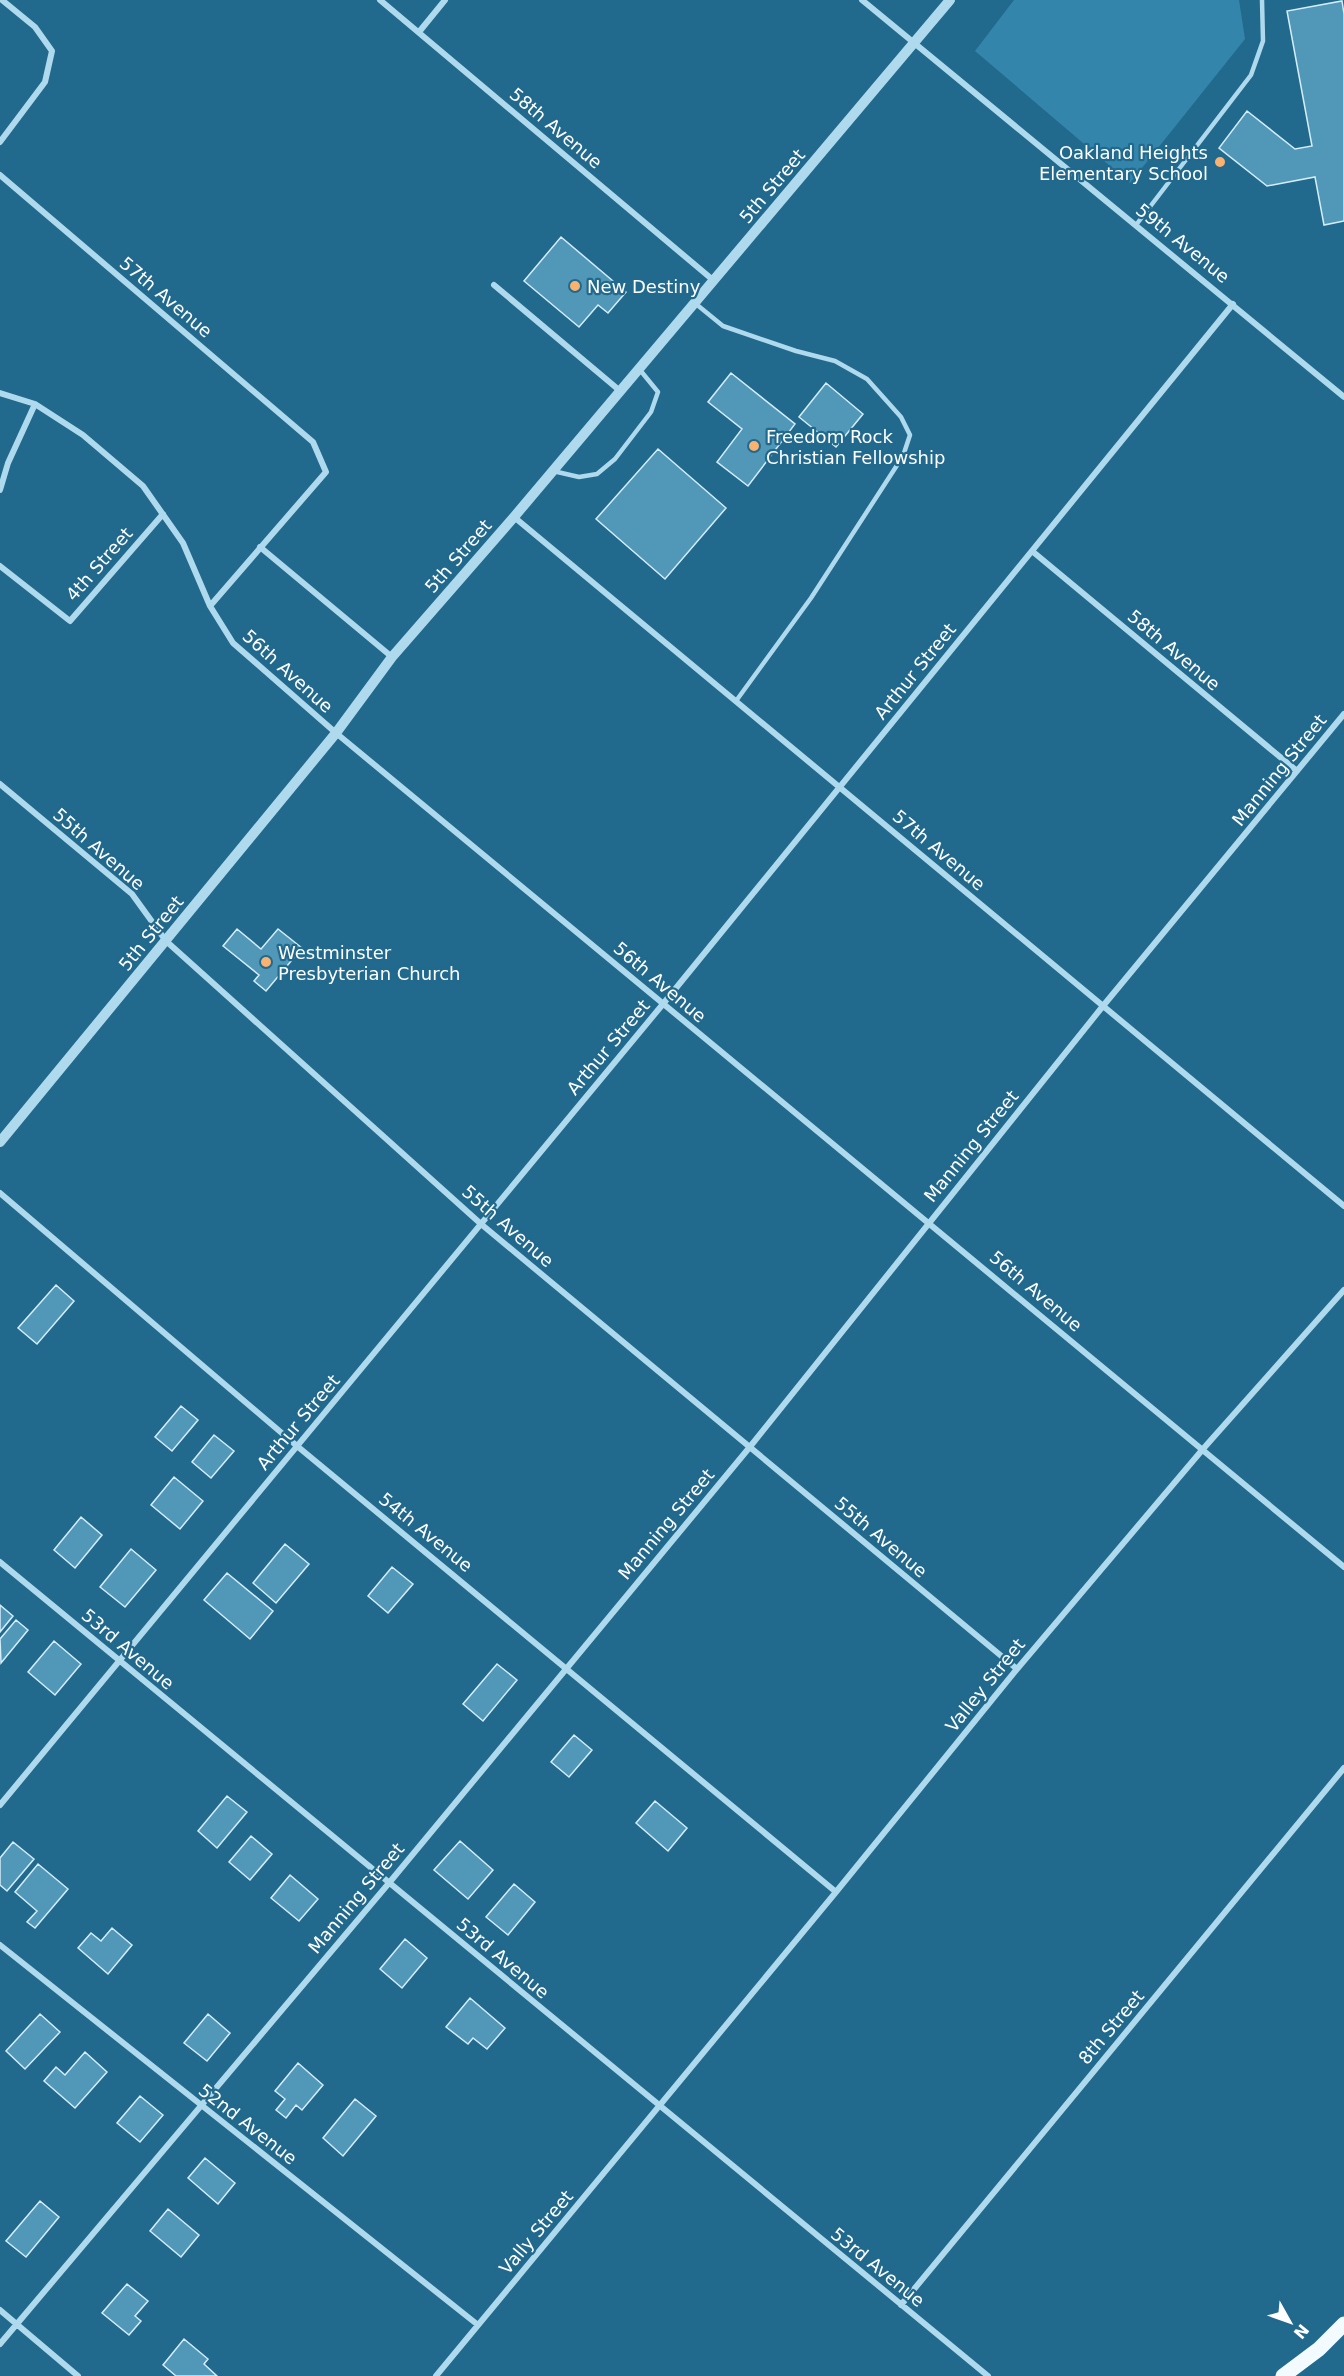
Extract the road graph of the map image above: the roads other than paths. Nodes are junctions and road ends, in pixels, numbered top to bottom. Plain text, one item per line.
1 (2, 0) edge
2 (380, 0) edge
3 (445, 0) edge
4 (862, 0) edge
5 (950, 0) edge
6 (1262, 0) edge
7 (419, 32) junction
8 (914, 44) junction
9 (0, 142) edge
10 (0, 175) edge
11 (1137, 225) junction
12 (713, 280) junction
13 (494, 285) dead end
14 (694, 303) junction
15 (1233, 304) junction
16 (638, 368) junction
17 (619, 390) junction
18 (0, 393) edge
19 (1344, 397) edge
20 (35, 405) junction
21 (552, 471) junction
22 (0, 490) edge
23 (163, 514) junction
24 (514, 517) junction
25 (260, 546) junction
26 (1032, 551) junction
27 (0, 566) edge
28 (210, 606) junction
29 (392, 657) junction
30 (736, 701) junction
31 (1344, 714) edge
32 (336, 733) junction
33 (1297, 771) junction
34 (0, 784) edge
35 (840, 788) junction
36 (166, 941) junction
37 (663, 1004) junction
38 (1103, 1006) junction
39 (0, 1142) edge
40 (0, 1193) edge
41 (1344, 1206) edge
42 (928, 1222) junction
43 (481, 1224) junction
44 (1344, 1290) edge
45 (297, 1446) junction
46 (749, 1448) junction
47 (1203, 1449) junction
48 (0, 1562) edge
49 (1344, 1568) edge
50 (118, 1661) junction
51 (567, 1667) junction
52 (1017, 1669) junction
53 (1344, 1768) edge
54 (0, 1805) edge
55 (389, 1882) junction
56 (836, 1892) junction
57 (0, 1945) edge
58 (200, 2105) junction
59 (659, 2107) junction
60 (901, 2306) junction
61 (0, 2310) edge
62 (17, 2324) junction
63 (1344, 2324) edge
64 (478, 2325) junction
65 (0, 2344) edge
66 (78, 2376) edge
67 (435, 2376) edge
68 (988, 2376) edge
69 (1282, 2376) edge

1 - 9 street
2 - 7 street, 58th Avenue
3 - 7 street
4 - 8 street, 59th Avenue
5 - 8 street, 5th Street
6 - 11 lane
7 - 12 street, 58th Avenue
8 - 11 street, 59th Avenue
8 - 12 street, 5th Street
10 - 25 street, 57th Avenue
11 - 15 street, 59th Avenue
12 - 14 street, 5th Street
13 - 17 street
14 - 16 street, 5th Street
14 - 30 lane
15 - 19 street, 59th Avenue
15 - 26 street, Arthur Street
16 - 17 street, 5th Street
16 - 21 lane
17 - 21 street, 5th Street
18 - 20 street, 56th Avenue
20 - 22 street
20 - 23 street, 56th Avenue
21 - 24 street, 5th Street
23 - 27 street, 4th Street
23 - 28 street, 56th Avenue
24 - 29 street, 5th Street
24 - 30 street, 57th Avenue
25 - 28 street
25 - 29 street
26 - 33 street, 58th Avenue
26 - 35 street, Arthur Street
28 - 32 street, 56th Avenue
29 - 32 street, 5th Street
30 - 35 street, 57th Avenue
31 - 33 street, Manning Street
32 - 36 street, 5th Street
32 - 37 street, 56th Avenue
33 - 38 street, Manning Street
34 - 36 street, 55th Avenue
35 - 37 street, Arthur Street
35 - 38 street, 57th Avenue
36 - 39 street, 5th Street
36 - 43 street, 55th Avenue
37 - 42 street, 56th Avenue
37 - 43 street, Arthur Street
38 - 41 street, 57th Avenue
38 - 42 street, Manning Street
40 - 45 street, 54th Avenue
42 - 46 street, Manning Street
42 - 47 street, 56th Avenue
43 - 45 street, Arthur Street
43 - 46 street, 55th Avenue
44 - 47 street, Valley Street
45 - 50 street, Arthur Street
45 - 51 street, 54th Avenue
46 - 51 street, Manning Street
46 - 52 street, 55th Avenue
47 - 49 street, 56th Avenue
47 - 52 street, Valley Street
48 - 50 street, 53rd Avenue
50 - 54 street, Arthur Street
50 - 55 street, 53rd Avenue
51 - 55 street, Manning Street
51 - 56 street, 54th Avenue
52 - 56 street, Valley Street
53 - 60 street, 8th Street
55 - 58 street, Manning Street
55 - 59 street, 53rd Avenue
56 - 59 street, Valley Street
57 - 58 street, 52nd Avenue
58 - 62 street, Manning Street
58 - 64 street, 52nd Avenue
59 - 60 street, 53rd Avenue
59 - 64 street, Vally Street
60 - 68 street, 53rd Avenue
61 - 62 street
62 - 65 street, Manning Street
62 - 66 street
63 - 69 main road
64 - 67 street, Vally Street

